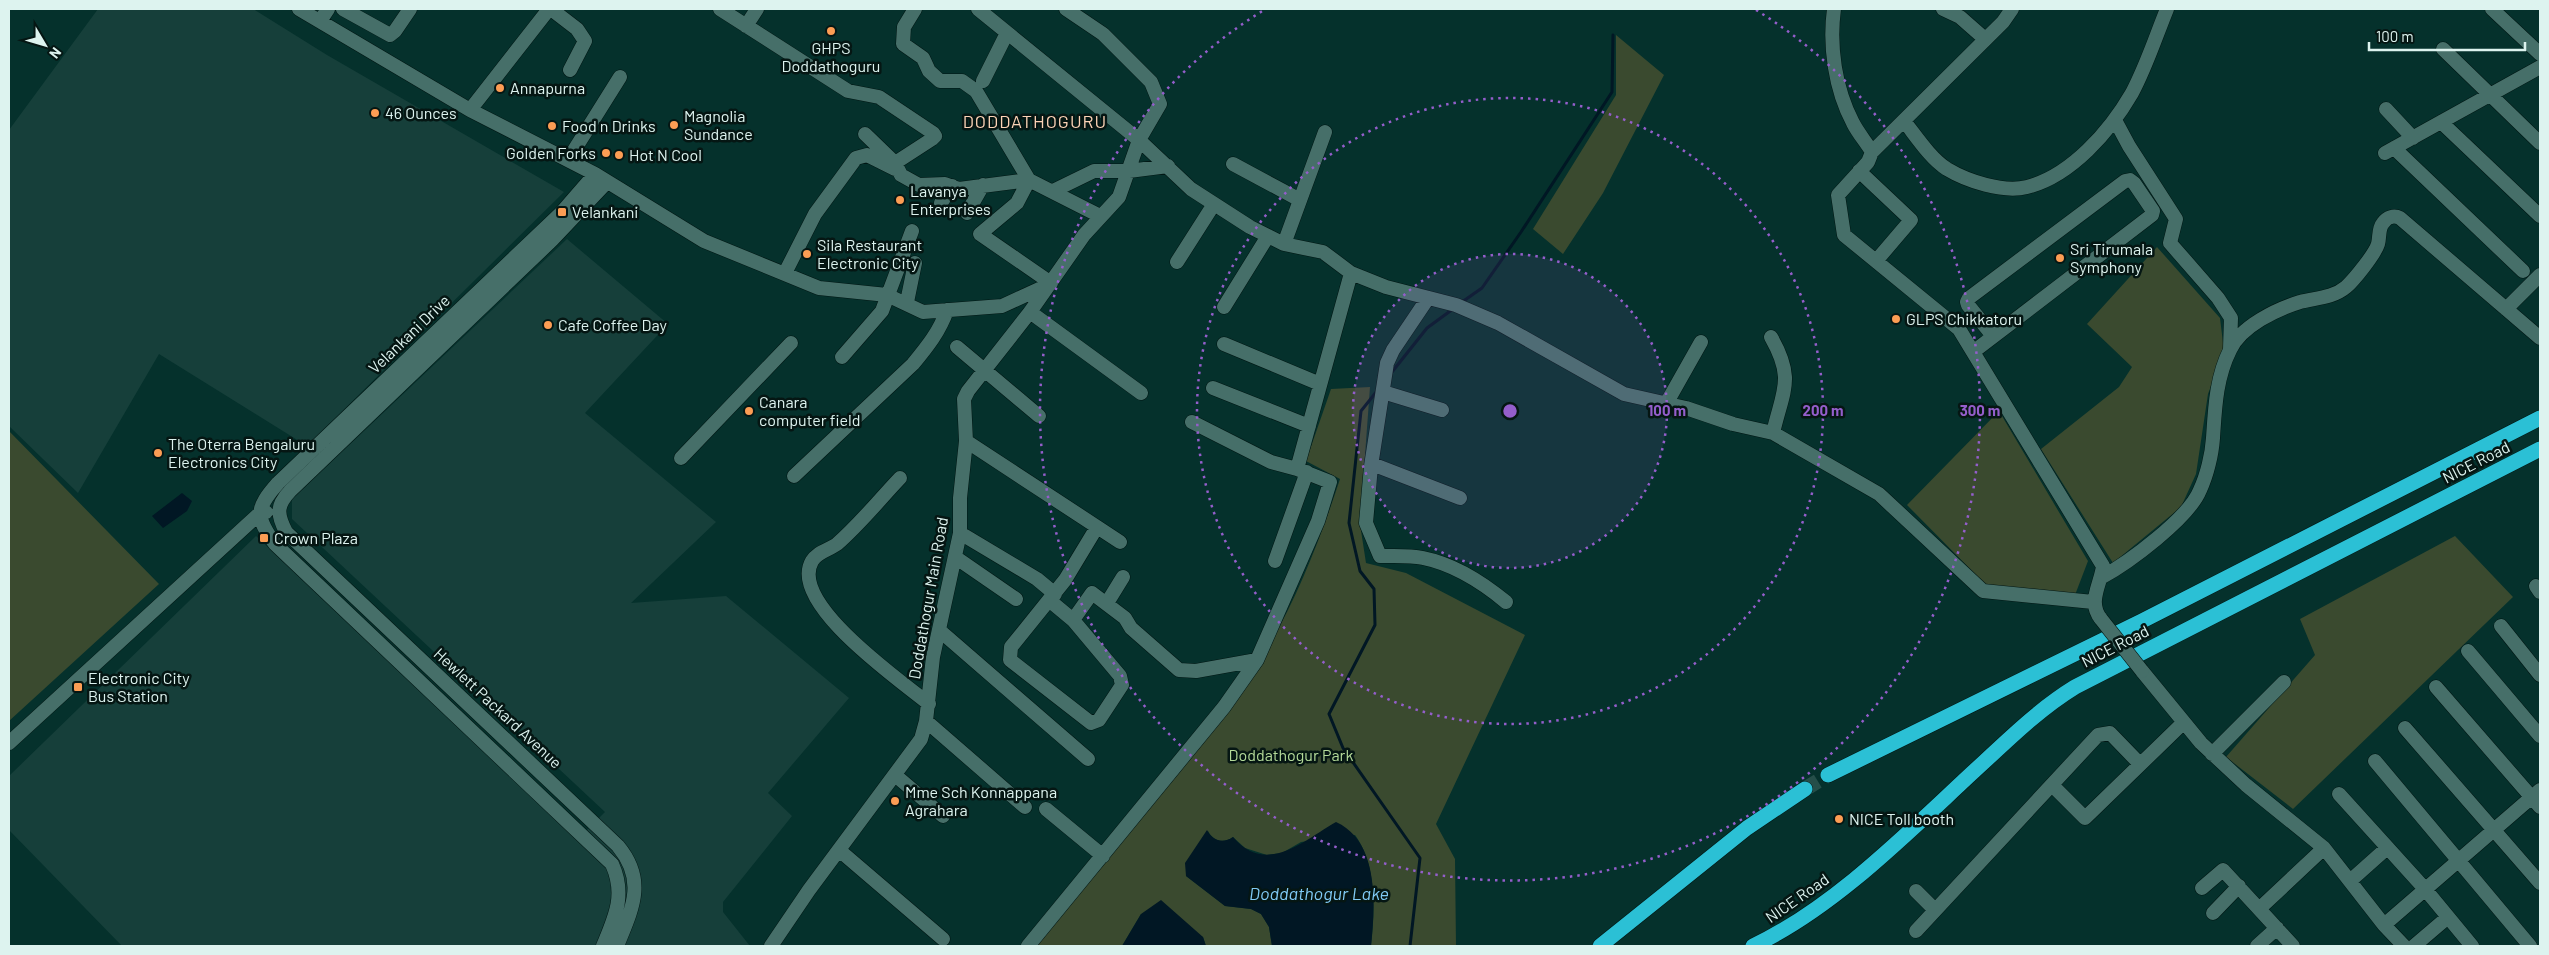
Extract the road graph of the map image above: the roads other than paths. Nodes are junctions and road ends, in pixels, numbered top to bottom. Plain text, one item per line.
1 (301, 9) edge
2 (328, 9) edge
3 (343, 9) edge
4 (410, 9) edge
5 (550, 9) edge
6 (720, 9) edge
7 (757, 9) edge
8 (978, 9) edge
9 (1066, 9) edge
10 (1834, 9) edge
11 (1942, 9) edge
12 (2012, 9) edge
13 (2167, 9) edge
14 (2492, 9) edge
15 (910, 11) edge
16 (320, 21) junction
17 (746, 26) junction
18 (1007, 33) junction
19 (1986, 39) junction
20 (2443, 49) dead end
21 (2540, 54) edge
22 (2540, 67) edge
23 (570, 70) dead end
24 (620, 76) dead end
25 (983, 80) dead end
26 (2490, 95) junction
27 (2386, 109) dead end
28 (470, 110) junction
29 (2115, 120) junction
30 (1904, 121) junction
31 (2441, 122) junction
32 (1324, 132) dead end
33 (865, 134) dead end
34 (2413, 138) junction
35 (1139, 140) junction
36 (2540, 143) edge
37 (1872, 152) junction
38 (568, 160) junction
39 (1233, 164) dead end
40 (1168, 166) junction
41 (896, 167) junction
42 (1129, 171) junction
43 (1859, 171) junction
44 (595, 174) junction
45 (1030, 180) junction
46 (607, 182) junction
47 (983, 185) junction
48 (952, 186) junction
49 (1053, 191) junction
50 (1300, 200) junction
51 (941, 203) dead end
52 (1214, 204) junction
53 (967, 213) dead end
54 (1100, 216) junction
55 (2540, 216) edge
56 (912, 231) dead end
57 (1268, 236) junction
58 (1284, 244) junction
59 (1876, 261) junction
60 (1176, 262) dead end
61 (915, 263) dead end
62 (2523, 271) dead end
63 (785, 273) junction
64 (1351, 273) junction
65 (2540, 274) edge
66 (1051, 283) junction
67 (887, 295) junction
68 (1428, 298) junction
69 (907, 302) junction
70 (1224, 307) dead end
71 (2506, 309) junction
72 (947, 310) junction
73 (1030, 312) junction
74 (1990, 332) junction
75 (1771, 337) dead end
76 (2540, 338) edge
77 (1701, 342) dead end
78 (791, 343) dead end
79 (1224, 344) dead end
80 (957, 347) dead end
81 (1970, 348) junction
82 (2230, 349) junction
83 (842, 357) dead end
84 (983, 369) junction
85 (1320, 384) junction
86 (1213, 388) dead end
87 (1383, 392) junction
88 (1141, 393) dead end
89 (1666, 404) junction
90 (1442, 410) dead end
91 (1039, 416) dead end
92 (2540, 418) edge
93 (1192, 422) dead end
94 (1309, 426) junction
95 (1773, 433) junction
96 (966, 441) junction
97 (2540, 449) edge
98 (681, 458) dead end
99 (1372, 464) junction
100 (1302, 470) junction
101 (794, 476) dead end
102 (900, 478) dead end
103 (1460, 498) dead end
104 (280, 513) junction
105 (260, 519) junction
106 (1097, 527) junction
107 (960, 533) junction
108 (1120, 542) dead end
109 (955, 557) junction
110 (1275, 561) dead end
111 (1124, 576) dead end
112 (2102, 577) junction
113 (1052, 597) junction
114 (1016, 599) dead end
115 (1506, 602) dead end
116 (2093, 602) junction
117 (1107, 603) junction
118 (1073, 620) junction
119 (2501, 626) dead end
120 (939, 630) junction
121 (2468, 651) dead end
122 (1257, 660) junction
123 (2540, 676) edge
124 (2284, 682) dead end
125 (2436, 687) dead end
126 (929, 704) junction
127 (926, 721) junction
128 (2183, 722) junction
129 (2405, 728) dead end
130 (2540, 736) edge
131 (9, 743) edge
132 (2212, 754) junction
133 (1088, 758) dead end
134 (2375, 761) dead end
135 (2140, 764) junction
136 (895, 774) junction
137 (1828, 775) tunnel mouth
138 (2052, 785) junction
139 (1805, 789) tunnel mouth
140 (2339, 794) dead end
141 (2537, 798) edge
142 (1025, 808) dead end
143 (1046, 809) dead end
144 (943, 816) dead end
145 (2493, 830) junction
146 (2324, 848) junction
147 (2387, 848) junction
148 (839, 850) junction
149 (1103, 856) junction
150 (627, 857) junction
151 (2459, 860) junction
152 (612, 864) junction
153 (2350, 881) junction
154 (2540, 883) edge
155 (2239, 886) junction
156 (2202, 888) dead end
157 (2425, 889) junction
158 (1916, 891) dead end
159 (2259, 908) junction
160 (1936, 910) junction
161 (2213, 913) dead end
162 (2448, 917) junction
163 (2384, 925) junction
164 (2277, 928) junction
165 (1916, 931) dead end
166 (943, 940) dead end
167 (603, 946) edge
168 (617, 946) edge
169 (771, 946) edge
170 (1028, 946) edge
171 (1600, 946) edge
172 (1753, 946) edge
173 (2257, 946) edge
174 (2293, 946) edge
175 (2404, 946) edge
176 (2414, 946) edge
177 (2472, 946) edge
178 (2530, 946) edge

1 - 16 street
2 - 16 street
3 - 4 street
5 - 23 street
5 - 28 street
6 - 17 street
7 - 17 street
8 - 18 street
9 - 35 street, Doddathogur Main Road
10 - 37 street
11 - 19 street
12 - 19 street
13 - 29 street
14 - 21 street
15 - 45 street
16 - 28 street
17 - 41 street
18 - 25 street
18 - 35 street
19 - 30 street
20 - 26 street
22 - 26 street
24 - 38 street
26 - 31 street
26 - 36 street
27 - 34 street
28 - 38 street
29 - 30 street
29 - 82 street
30 - 37 street
31 - 34 street
31 - 55 street
32 - 50 street
33 - 41 street
34 - 62 street
35 - 40 street
35 - 42 street, Doddathogur Main Road
37 - 43 street
38 - 44 street
39 - 50 street
40 - 42 street
40 - 52 street
41 - 48 street
41 - 63 street
42 - 49 street
42 - 54 street, Doddathogur Main Road
43 - 59 street
43 - 59 street
44 - 46 street
44 - 105 street, Velankani Drive
45 - 47 street
45 - 49 street
45 - 66 street
46 - 63 street
46 - 104 street, Velankani Drive
47 - 48 street
47 - 53 street
48 - 51 street
49 - 54 street
50 - 58 street
52 - 57 street
52 - 60 street
54 - 66 street, Doddathogur Main Road
56 - 67 street
57 - 58 street
57 - 70 street
58 - 64 street
59 - 81 street
61 - 69 street
63 - 67 street
64 - 68 street
64 - 85 street
65 - 71 street
66 - 72 street
66 - 73 street, Doddathogur Main Road
67 - 69 street
67 - 83 street
68 - 87 street
68 - 89 street
69 - 72 street
71 - 76 street
71 - 82 street
72 - 101 street
73 - 84 street, Doddathogur Main Road
73 - 88 street
74 - 74 street
74 - 81 street
75 - 95 street
77 - 89 street
78 - 98 street
79 - 85 street
80 - 84 street
81 - 112 street
82 - 112 street
84 - 91 street
84 - 96 street, Doddathogur Main Road
85 - 94 street
86 - 94 street
87 - 90 street
87 - 99 street
89 - 95 street
92 - 137 highway, NICE Road
93 - 100 street
94 - 100 street
95 - 116 street
96 - 106 street
96 - 107 street, Doddathogur Main Road
97 - 172 highway, NICE Road
99 - 103 street
99 - 115 street
100 - 110 street
100 - 122 street
102 - 126 street
104 - 105 street
104 - 150 street, Hewlett Packard Avenue
105 - 131 street
105 - 152 street, Hewlett Packard Avenue
106 - 108 street
106 - 113 street
107 - 109 street, Doddathogur Main Road
107 - 113 street
109 - 114 street
109 - 120 street, Doddathogur Main Road
111 - 117 street
112 - 116 street
113 - 118 street
113 - 118 street
116 - 128 street, bridge
117 - 118 street
117 - 122 street
119 - 123 street
120 - 126 street, Doddathogur Main Road
120 - 133 street
121 - 130 street
122 - 149 street
124 - 132 street
125 - 141 street
126 - 127 street, Doddathogur Main Road
127 - 136 street, Doddathogur Main Road
127 - 142 street
128 - 132 street
128 - 135 street
129 - 145 street
132 - 146 street
134 - 151 street
135 - 138 street
135 - 138 street
136 - 144 street
136 - 148 street, Doddathogur Main Road
138 - 160 street
139 - 171 highway
140 - 147 street
141 - 145 street
143 - 149 street
145 - 151 street
145 - 154 street
146 - 153 street
146 - 159 street
147 - 153 street
147 - 157 street
148 - 166 street
148 - 169 street, Doddathogur Main Road
149 - 170 street
150 - 152 street
150 - 168 street, Hewlett Packard Avenue
151 - 157 street
151 - 178 street
152 - 167 street
153 - 163 street
155 - 156 street
155 - 159 street
155 - 161 street
157 - 162 street
157 - 163 street
158 - 160 street
159 - 164 street
160 - 165 street
162 - 176 street
162 - 177 street
163 - 175 street
164 - 173 street
164 - 174 street

